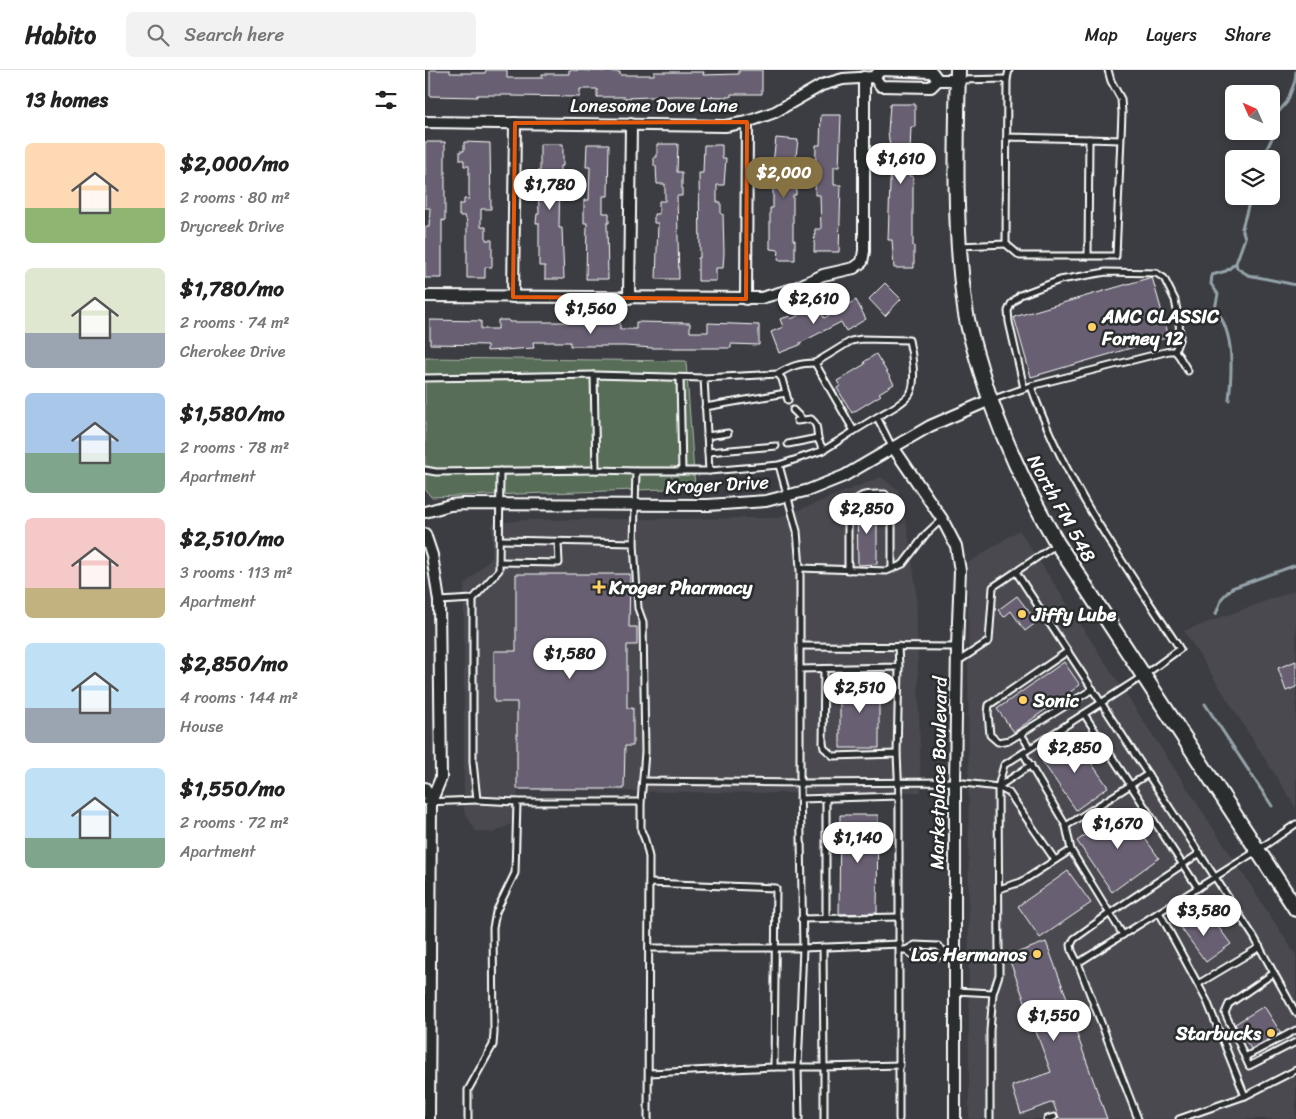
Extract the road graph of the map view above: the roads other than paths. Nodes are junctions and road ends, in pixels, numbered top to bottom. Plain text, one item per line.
1 (1009, 70) edge
2 (1108, 70) edge
3 (958, 75) edge
4 (869, 77) junction
5 (938, 80) junction
6 (1007, 80) junction
7 (425, 122) edge
8 (747, 122) junction
9 (515, 123) junction
10 (631, 124) junction
11 (1007, 137) junction
12 (1089, 140) junction
13 (1120, 140) junction
14 (1006, 244) junction
15 (959, 246) junction
16 (1088, 256) junction
17 (425, 296) edge
18 (513, 297) junction
19 (629, 298) junction
20 (747, 299) junction
21 (1175, 351) junction
22 (815, 363) junction
23 (1187, 371) dead end
24 (778, 374) junction
25 (594, 375) junction
26 (425, 378) edge
27 (680, 378) junction
28 (704, 378) junction
29 (1031, 386) junction
30 (1024, 388) junction
31 (786, 393) junction
32 (789, 400) dead end
33 (990, 400) junction
34 (705, 407) junction
35 (793, 410) dead end
36 (877, 417) junction
37 (854, 431) junction
38 (728, 433) dead end
39 (707, 436) junction
40 (818, 438) junction
41 (788, 444) dead end
42 (777, 446) dead end
43 (893, 447) junction
44 (824, 450) junction
45 (708, 452) junction
46 (779, 465) junction
47 (425, 470) edge
48 (596, 470) junction
49 (709, 470) junction
50 (500, 471) junction
51 (635, 471) junction
52 (682, 471) junction
53 (787, 496) junction
54 (499, 504) junction
55 (635, 505) junction
56 (425, 512) edge
57 (942, 519) junction
58 (425, 534) edge
59 (500, 540) junction
60 (558, 542) junction
61 (634, 542) junction
62 (1057, 544) junction
63 (499, 562) junction
64 (800, 568) junction
65 (893, 568) junction
66 (848, 570) junction
67 (1016, 572) junction
68 (473, 599) junction
69 (439, 601) junction
70 (800, 646) junction
71 (898, 646) junction
72 (957, 647) junction
73 (1068, 651) junction
74 (957, 662) junction
75 (899, 668) junction
76 (800, 669) junction
77 (824, 669) junction
78 (1143, 676) junction
79 (1093, 689) junction
80 (1101, 702) junction
81 (1084, 714) junction
82 (1021, 734) junction
83 (1030, 748) junction
84 (1023, 753) junction
85 (897, 754) junction
86 (1031, 765) junction
87 (1148, 774) junction
88 (643, 781) junction
89 (899, 782) junction
90 (955, 782) junction
91 (800, 783) junction
92 (1130, 785) junction
93 (998, 787) junction
94 (425, 788) edge
95 (899, 796) junction
96 (826, 798) junction
97 (800, 799) junction
98 (477, 800) junction
99 (428, 802) edge
100 (517, 802) junction
101 (641, 802) junction
102 (1296, 824) edge
103 (1066, 826) junction
104 (1071, 850) junction
105 (1258, 850) junction
106 (1200, 854) junction
107 (1055, 860) junction
108 (1183, 865) junction
109 (1215, 877) junction
110 (649, 883) junction
111 (1197, 888) junction
112 (999, 889) junction
113 (1296, 909) edge
114 (1159, 912) junction
115 (1110, 913) junction
116 (899, 917) junction
117 (826, 918) junction
118 (801, 919) junction
119 (1123, 935) junction
120 (823, 947) junction
121 (1260, 947) junction
122 (649, 948) junction
123 (775, 948) junction
124 (803, 948) junction
125 (902, 948) junction
126 (950, 952) junction
127 (1078, 963) junction
128 (1274, 973) junction
129 (1198, 984) junction
130 (955, 991) junction
131 (993, 992) junction
132 (1296, 1013) edge
133 (1296, 1030) edge
134 (1296, 1042) edge
135 (1245, 1057) junction
136 (900, 1065) junction
137 (774, 1067) junction
138 (797, 1067) junction
139 (824, 1067) junction
140 (1296, 1070) edge
141 (649, 1074) junction
142 (1245, 1096) junction
143 (1054, 1117) dead end
144 (1188, 1118) edge
145 (429, 1119) edge
146 (468, 1119) edge
147 (648, 1119) edge
148 (799, 1119) edge
149 (824, 1119) edge
150 (899, 1119) edge
151 (955, 1119) edge
152 (990, 1119) edge
153 (1047, 1119) edge
154 (1138, 1119) edge
155 (1179, 1119) edge

1 - 6 lane
2 - 13 lane
3 - 5 street, Lonesome Dove Lane
3 - 6 lane
3 - 15 main road, North FM 548
4 - 5 street, Lonesome Dove Lane
4 - 5 street, Lonesome Dove Lane
4 - 8 street, Lonesome Dove Lane
4 - 20 street
6 - 11 lane
7 - 9 street, Lonesome Dove Lane
8 - 10 street, Lonesome Dove Lane
8 - 20 street
9 - 10 street, Lonesome Dove Lane
9 - 18 street
10 - 19 street
11 - 12 lane
11 - 14 lane
12 - 13 lane
12 - 16 lane
13 - 16 lane
14 - 15 lane
14 - 16 lane
15 - 33 main road, North FM 548
17 - 18 street
18 - 19 street
19 - 20 street
21 - 23 lane
21 - 29 lane
21 - 30 lane
22 - 24 lane
22 - 36 lane
22 - 37 lane
24 - 28 lane
24 - 31 lane
25 - 26 lane
25 - 27 lane
25 - 48 lane
27 - 28 lane
27 - 52 lane
28 - 34 lane
29 - 30 lane
29 - 78 lane
30 - 33 lane
31 - 32 lane
31 - 34 lane
33 - 43 street, Kroger Drive
33 - 62 main road, North FM 548
34 - 39 lane
35 - 40 lane
36 - 37 lane
36 - 43 lane
37 - 44 lane
38 - 39 lane
39 - 45 lane
40 - 41 lane
40 - 44 lane
42 - 45 lane
43 - 53 street, Kroger Drive
43 - 57 street, Marketplace Boulevard
44 - 46 lane
45 - 49 lane
46 - 49 lane
46 - 53 lane
47 - 50 lane
48 - 50 lane
48 - 51 lane
49 - 52 lane
50 - 54 lane
51 - 52 lane
51 - 55 lane
53 - 55 street, Kroger Drive
53 - 64 lane
54 - 55 street, Kroger Drive
54 - 56 street, Kroger Drive
54 - 59 lane
55 - 61 lane
57 - 65 lane
57 - 72 street, Marketplace Boulevard
58 - 69 street
59 - 60 lane
59 - 63 lane
60 - 61 lane
60 - 63 lane
61 - 88 lane
62 - 67 lane
62 - 78 main road, North FM 548
63 - 68 lane
64 - 66 lane
64 - 70 lane
65 - 66 lane
65 - 66 lane
67 - 73 lane
67 - 74 lane
68 - 69 lane
68 - 98 lane
69 - 99 street
70 - 71 lane
70 - 76 lane
71 - 72 lane
71 - 75 lane
72 - 74 street, Marketplace Boulevard
73 - 79 lane
73 - 82 lane
74 - 90 street, Marketplace Boulevard
75 - 77 lane
75 - 85 lane
76 - 77 lane
76 - 91 lane
77 - 85 lane
78 - 80 lane
78 - 105 main road, North FM 548
79 - 80 lane
79 - 82 lane
80 - 81 lane
80 - 87 lane
81 - 83 lane
81 - 92 lane
82 - 83 lane
83 - 84 lane
84 - 86 lane
84 - 93 lane
85 - 89 lane
86 - 93 lane
86 - 103 lane
87 - 92 lane
87 - 106 lane
88 - 91 lane
88 - 101 lane
89 - 90 lane
89 - 91 lane
89 - 95 lane
90 - 93 lane
90 - 126 street, Marketplace Boulevard
91 - 97 lane
92 - 103 lane
92 - 108 lane
93 - 107 lane
93 - 112 lane
94 - 99 street
95 - 96 lane
95 - 116 lane
96 - 97 lane
96 - 117 lane
97 - 118 lane
98 - 99 lane
98 - 100 lane
99 - 145 street
100 - 101 lane
100 - 146 lane
101 - 110 lane
102 - 105 lane
103 - 104 lane
104 - 107 lane
104 - 115 lane
105 - 109 lane
105 - 113 main road, North FM 548
106 - 108 lane
106 - 109 lane
107 - 112 lane
108 - 111 lane
108 - 115 lane
109 - 111 lane
109 - 121 lane
110 - 122 lane
110 - 123 lane
111 - 114 lane
112 - 131 lane
114 - 119 lane
114 - 129 lane
115 - 119 lane
115 - 127 lane
116 - 117 lane
116 - 125 lane
117 - 118 lane
118 - 124 lane
119 - 127 lane
120 - 124 lane
120 - 125 lane
120 - 139 lane
121 - 128 lane
121 - 129 lane
122 - 123 lane
122 - 141 lane
123 - 124 lane
123 - 137 lane
124 - 138 lane
125 - 126 lane
125 - 126 lane
125 - 136 lane
126 - 130 street, Marketplace Boulevard
127 - 154 lane
128 - 132 lane
128 - 135 lane
129 - 142 lane
130 - 131 lane
130 - 151 street, Marketplace Boulevard
131 - 152 lane
133 - 135 lane
134 - 135 lane
136 - 139 lane
136 - 150 lane
137 - 138 lane
137 - 141 lane
138 - 139 lane
138 - 148 lane
139 - 149 lane
140 - 142 lane
141 - 147 lane
142 - 144 lane
143 - 153 lane
144 - 155 lane

